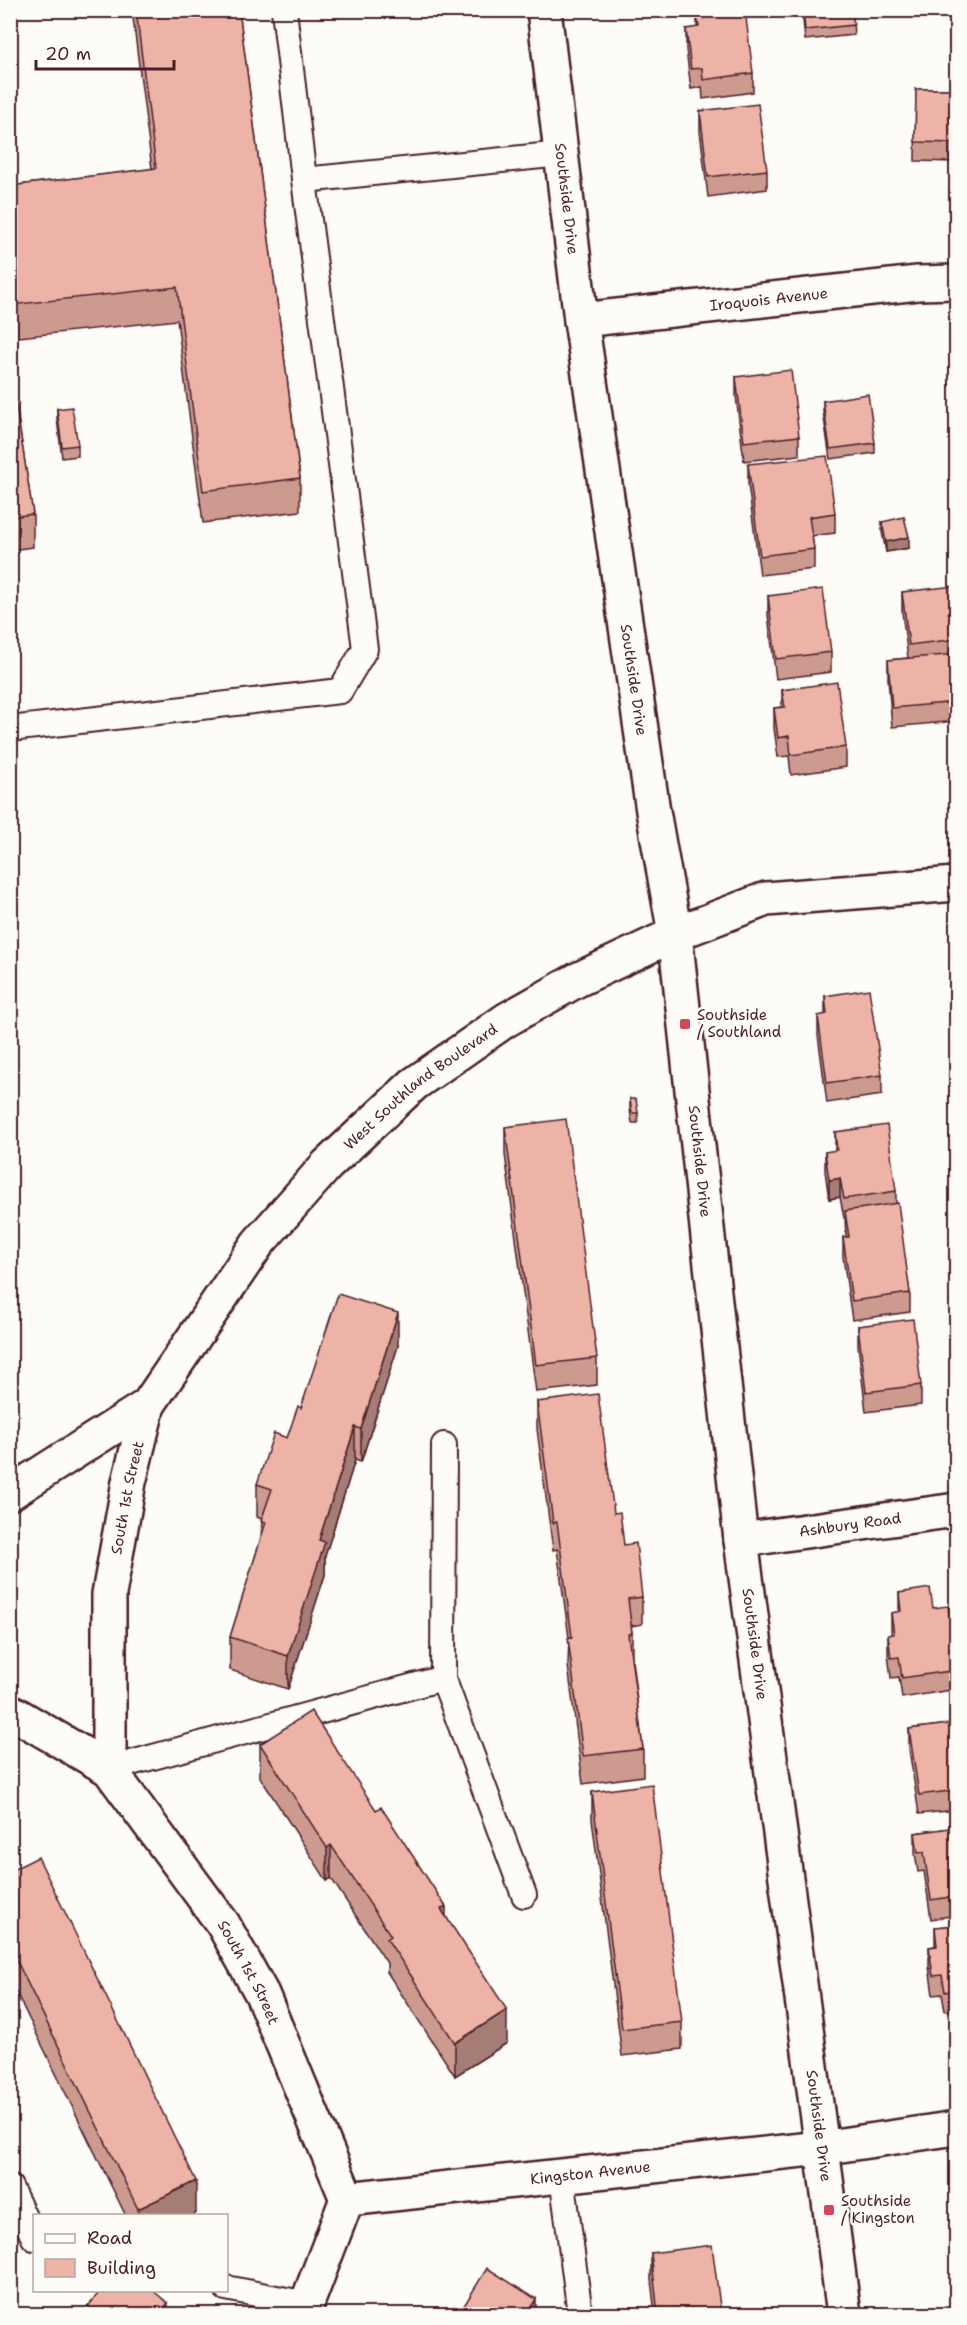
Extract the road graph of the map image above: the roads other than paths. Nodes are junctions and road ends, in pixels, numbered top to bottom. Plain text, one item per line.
1 (284, 10) edge
2 (544, 10) edge
3 (561, 154) junction
4 (304, 180) junction
5 (957, 282) edge
6 (582, 320) junction
7 (10, 729) edge
8 (957, 884) edge
9 (675, 934) junction
10 (148, 1405) junction
11 (444, 1445) dead end
12 (10, 1493) edge
13 (957, 1510) edge
14 (741, 1540) junction
15 (443, 1678) junction
16 (10, 1711) edge
17 (109, 1769) junction
18 (524, 1895) dead end
19 (957, 2128) edge
20 (821, 2148) junction
21 (562, 2176) junction
22 (10, 2187) edge
23 (347, 2199) junction
24 (33, 2236) edge
25 (228, 2289) edge
26 (305, 2309) edge
27 (580, 2314) edge
28 (844, 2314) edge

1 - 4 lane
2 - 3 street, Southside Drive
3 - 4 lane
3 - 6 street, Southside Drive
4 - 7 lane
5 - 6 street, Iroquois Avenue
6 - 9 street, Southside Drive
8 - 9 street, West Southland Boulevard
9 - 10 street, West Southland Boulevard
9 - 14 street, Southside Drive
10 - 12 street, West Southland Boulevard
10 - 17 street, South 1st Street
11 - 15 lane
13 - 14 street, Ashbury Road
14 - 20 street, Southside Drive
15 - 17 lane
15 - 18 lane
16 - 17 street, South 1st Street
17 - 23 street, South 1st Street
19 - 20 street, Kingston Avenue
20 - 21 street, Kingston Avenue
20 - 28 street, Southside Drive
21 - 23 street, Kingston Avenue
21 - 27 lane
22 - 24 lane
23 - 26 street
25 - 26 lane

